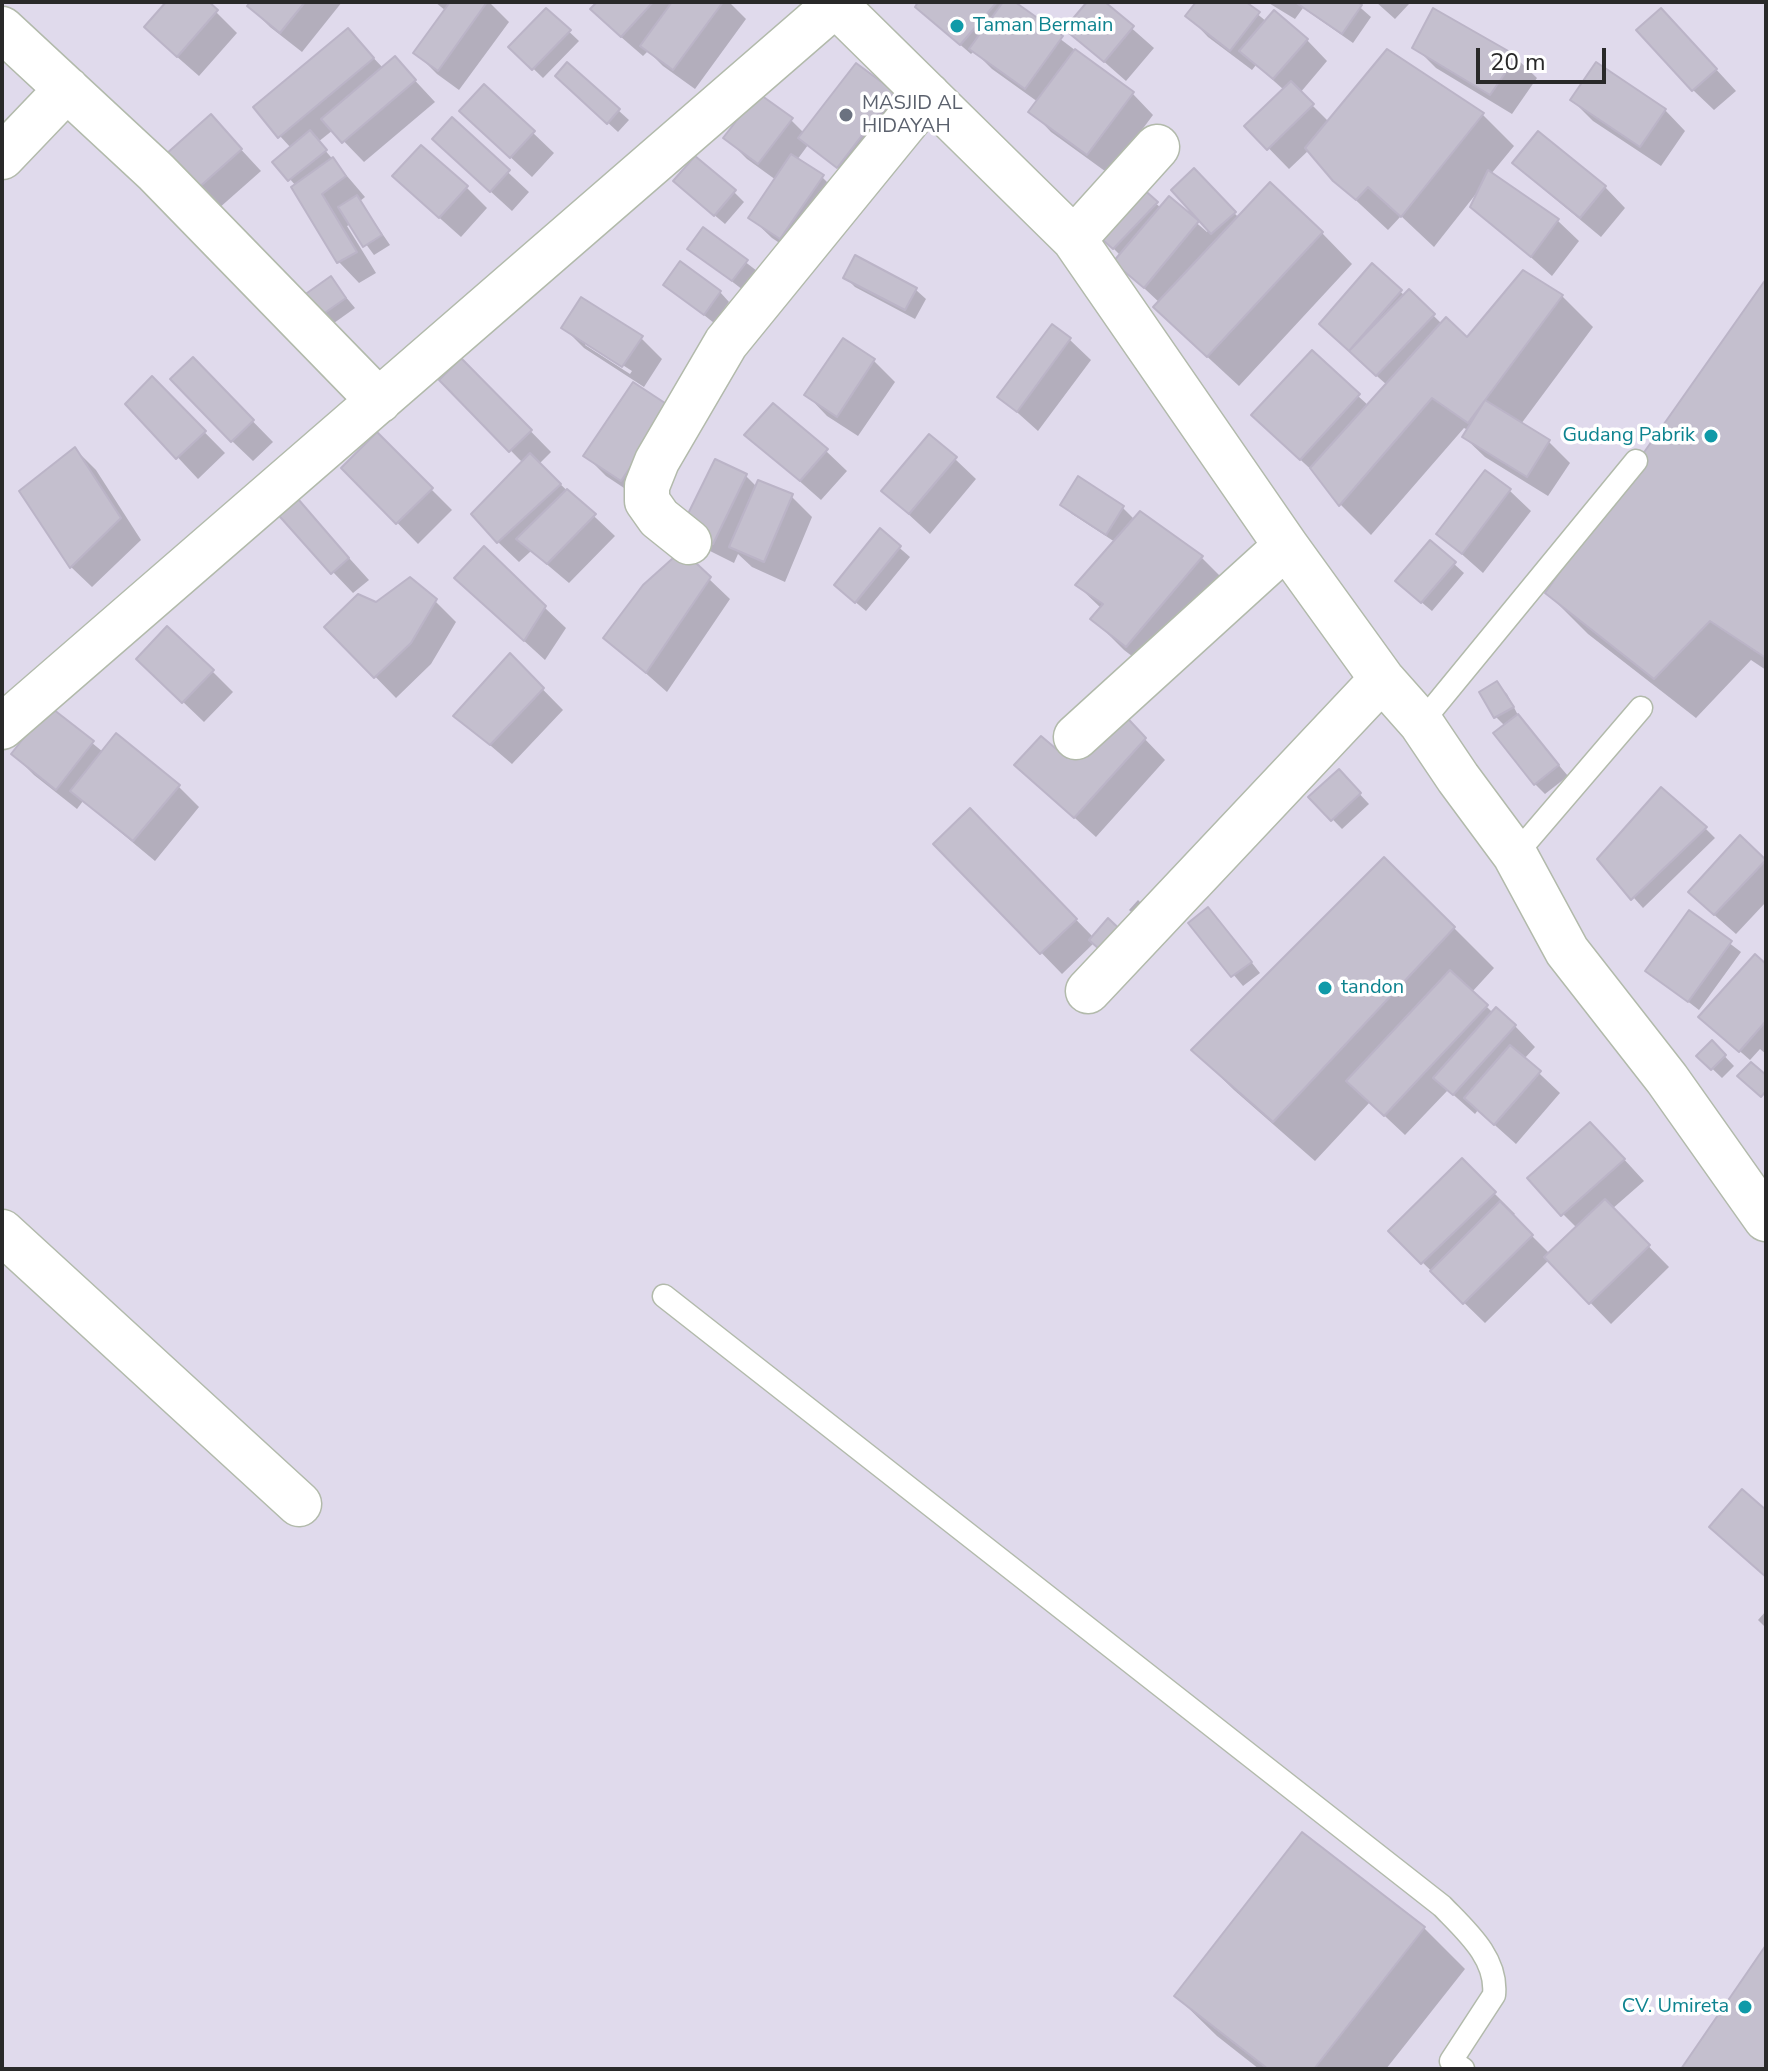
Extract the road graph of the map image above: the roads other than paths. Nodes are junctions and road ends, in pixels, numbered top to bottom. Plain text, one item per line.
1 (835, 3) edge
2 (2, 29) edge
3 (67, 89) junction
4 (928, 95) junction
5 (1157, 147) dead end
6 (2, 157) edge
7 (1074, 239) junction
8 (379, 401) junction
9 (1636, 461) dead end
10 (689, 542) dead end
11 (1286, 546) junction
12 (1382, 679) junction
13 (1641, 708) dead end
14 (1421, 723) junction
15 (2, 727) edge
16 (1076, 737) dead end
17 (1515, 855) junction
18 (1088, 991) dead end
19 (1766, 1219) edge
20 (2, 1232) edge
21 (664, 1296) dead end
22 (299, 1504) dead end
23 (1452, 2066) edge

1 - 4 street
1 - 8 street
2 - 3 street
3 - 6 street
3 - 8 street
4 - 7 street
4 - 10 street
5 - 7 street
7 - 11 street
8 - 15 street
9 - 14 lane
11 - 12 street
11 - 16 street
12 - 14 street
12 - 18 street
13 - 17 lane
14 - 17 street
17 - 19 street
20 - 22 street
21 - 23 lane

